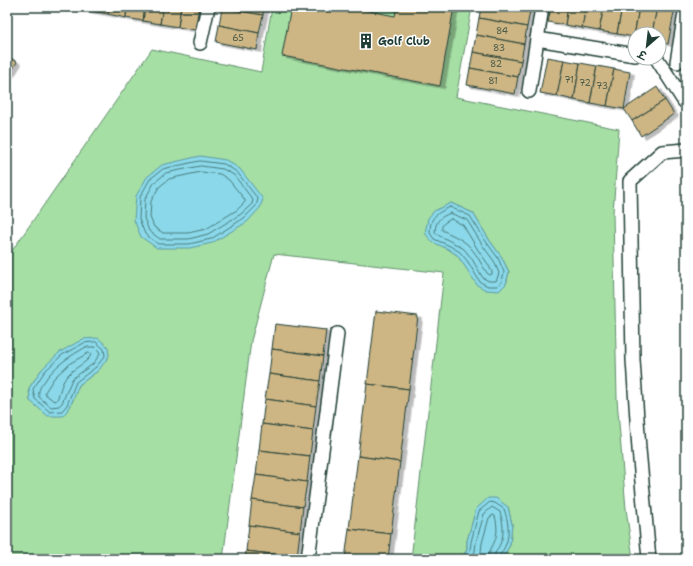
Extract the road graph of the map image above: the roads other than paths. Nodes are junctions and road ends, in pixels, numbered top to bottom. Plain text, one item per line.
1 (208, 7) edge
2 (542, 7) edge
3 (686, 7) edge
4 (537, 39) junction
5 (200, 42) dead end
6 (627, 54) edge
7 (667, 60) edge
8 (682, 63) edge
9 (660, 66) edge
10 (529, 91) dead end
11 (686, 101) edge
12 (686, 150) edge
13 (337, 334) dead end
14 (308, 559) edge
15 (650, 559) edge

1 - 5 street
2 - 4 street
3 - 8 street
4 - 6 street
4 - 10 street
7 - 8 street
9 - 11 street
12 - 15 street
13 - 14 street

